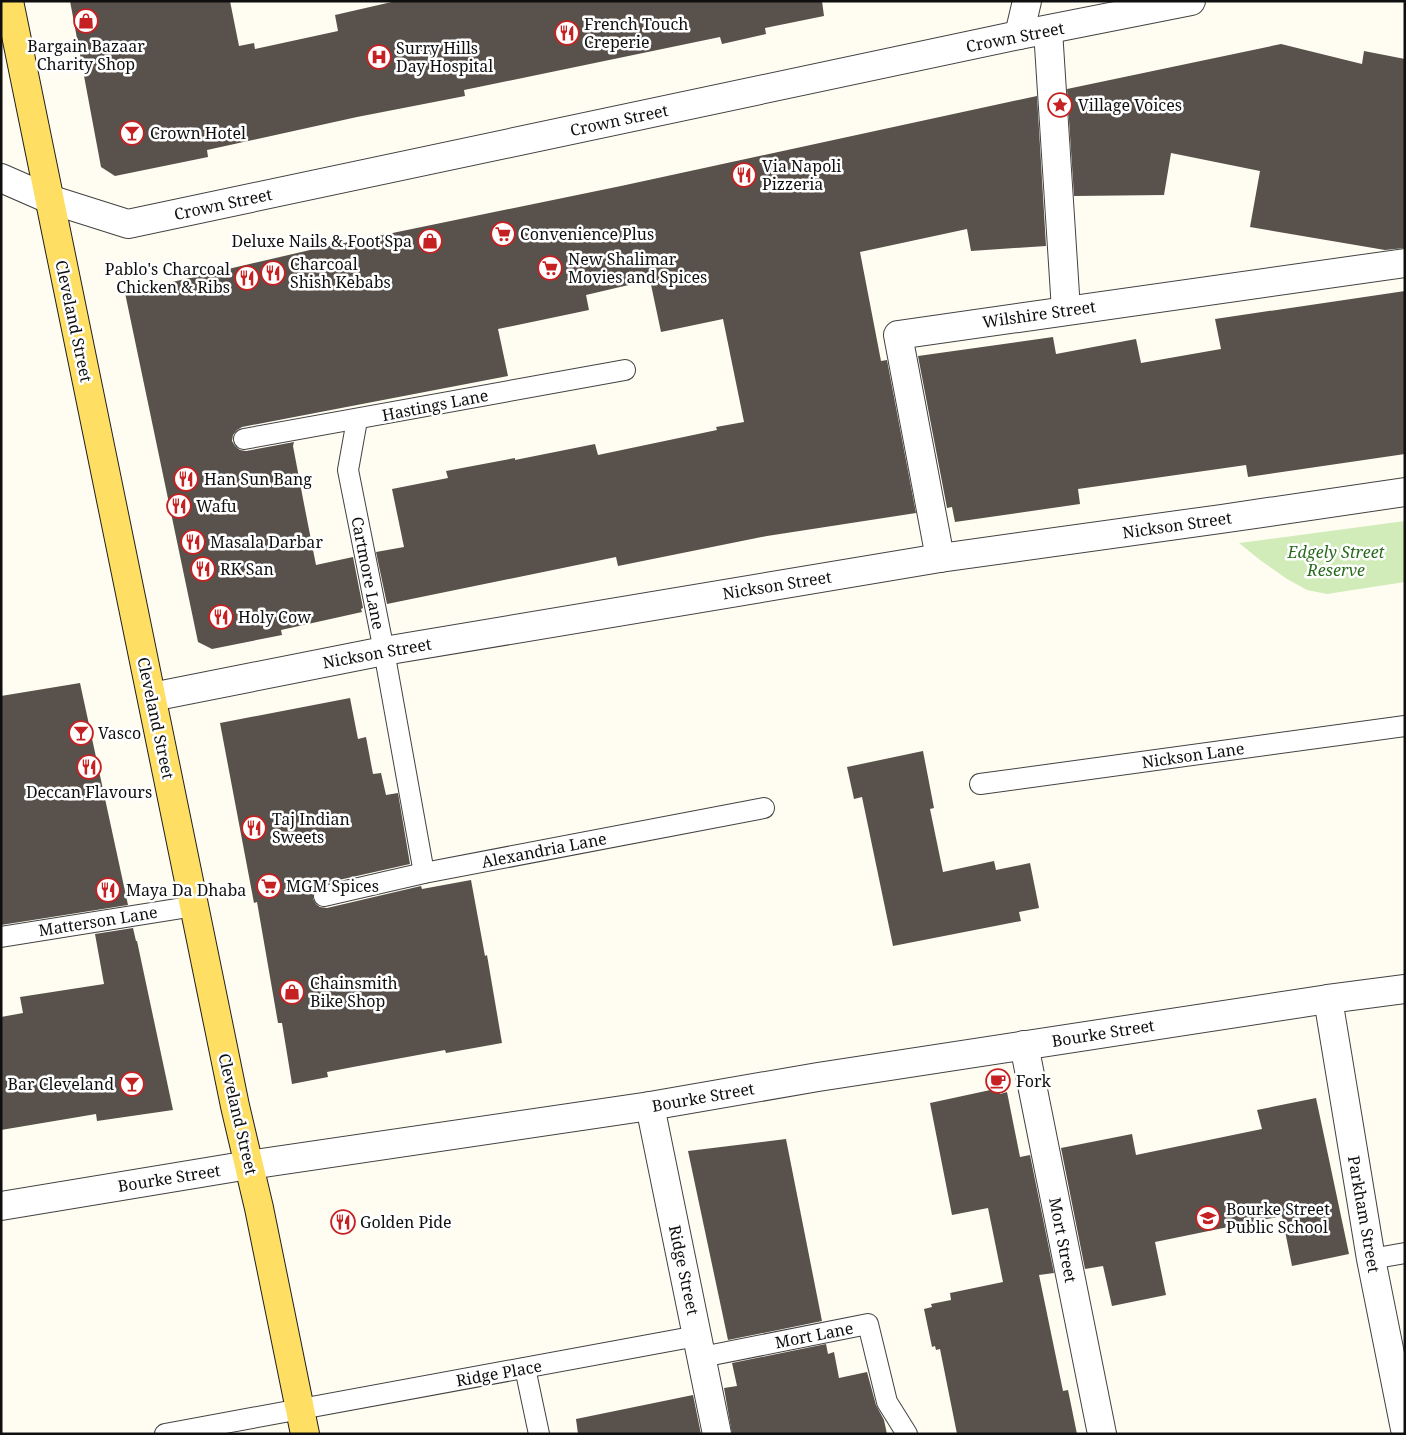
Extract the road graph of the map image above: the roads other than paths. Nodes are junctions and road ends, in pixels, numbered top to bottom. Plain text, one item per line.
1 (9, 1) edge
2 (1027, 1) edge
3 (1191, 1) edge
4 (1048, 30) junction
5 (1020, 36) junction
6 (1, 178) edge
7 (49, 198) junction
8 (1405, 263) edge
9 (1066, 310) junction
10 (625, 370) dead end
11 (357, 420) junction
12 (244, 439) dead end
13 (1405, 492) edge
14 (940, 558) junction
15 (384, 651) junction
16 (152, 697) junction
17 (1405, 726) edge
18 (980, 784) dead end
19 (764, 808) dead end
20 (424, 873) junction
21 (324, 896) dead end
22 (194, 906) junction
23 (1, 936) edge
24 (1405, 989) edge
25 (1328, 999) junction
26 (1024, 1046) junction
27 (650, 1106) junction
28 (249, 1165) junction
29 (1, 1206) edge
30 (1405, 1253) edge
31 (1371, 1259) junction
32 (700, 1347) junction
33 (525, 1368) junction
34 (302, 1421) edge
35 (1405, 1429) edge
36 (165, 1434) edge
37 (539, 1434) edge
38 (718, 1434) edge
39 (907, 1434) edge
40 (1102, 1434) edge

1 - 7 main road, Cleveland Street
2 - 5 street
3 - 4 street, Crown Street
4 - 5 street, Crown Street
4 - 9 street
5 - 7 street, Crown Street
6 - 7 street, Crown Street
7 - 16 main road, Cleveland Street
8 - 9 street, Wilshire Street
9 - 14 street, Wilshire Street
10 - 11 lane, Hastings Lane
11 - 12 lane, Hastings Lane
11 - 15 lane, Cartmore Lane
13 - 14 street, Nickson Street
14 - 15 street, Nickson Street
15 - 16 street, Nickson Street
15 - 20 lane, Cartmore Lane
16 - 22 main road, Cleveland Street
17 - 18 lane, Nickson Lane
19 - 20 lane, Alexandria Lane
20 - 21 lane, Alexandria Lane
22 - 23 lane, Matterson Lane
22 - 28 main road, Cleveland Street
24 - 25 street, Bourke Street
25 - 26 street, Bourke Street
25 - 31 street, Parkham Street
26 - 27 street, Bourke Street
26 - 40 street, Mort Street
27 - 28 street, Bourke Street
27 - 32 street, Ridge Street
28 - 29 street, Bourke Street
28 - 34 main road, Cleveland Street
30 - 31 lane
31 - 35 street, Parkham Street
32 - 33 lane, Ridge Place
32 - 38 street, Ridge Street
32 - 39 lane, Mort Lane
33 - 34 lane, Ridge Place
33 - 37 lane
34 - 36 lane, Ridge Place

